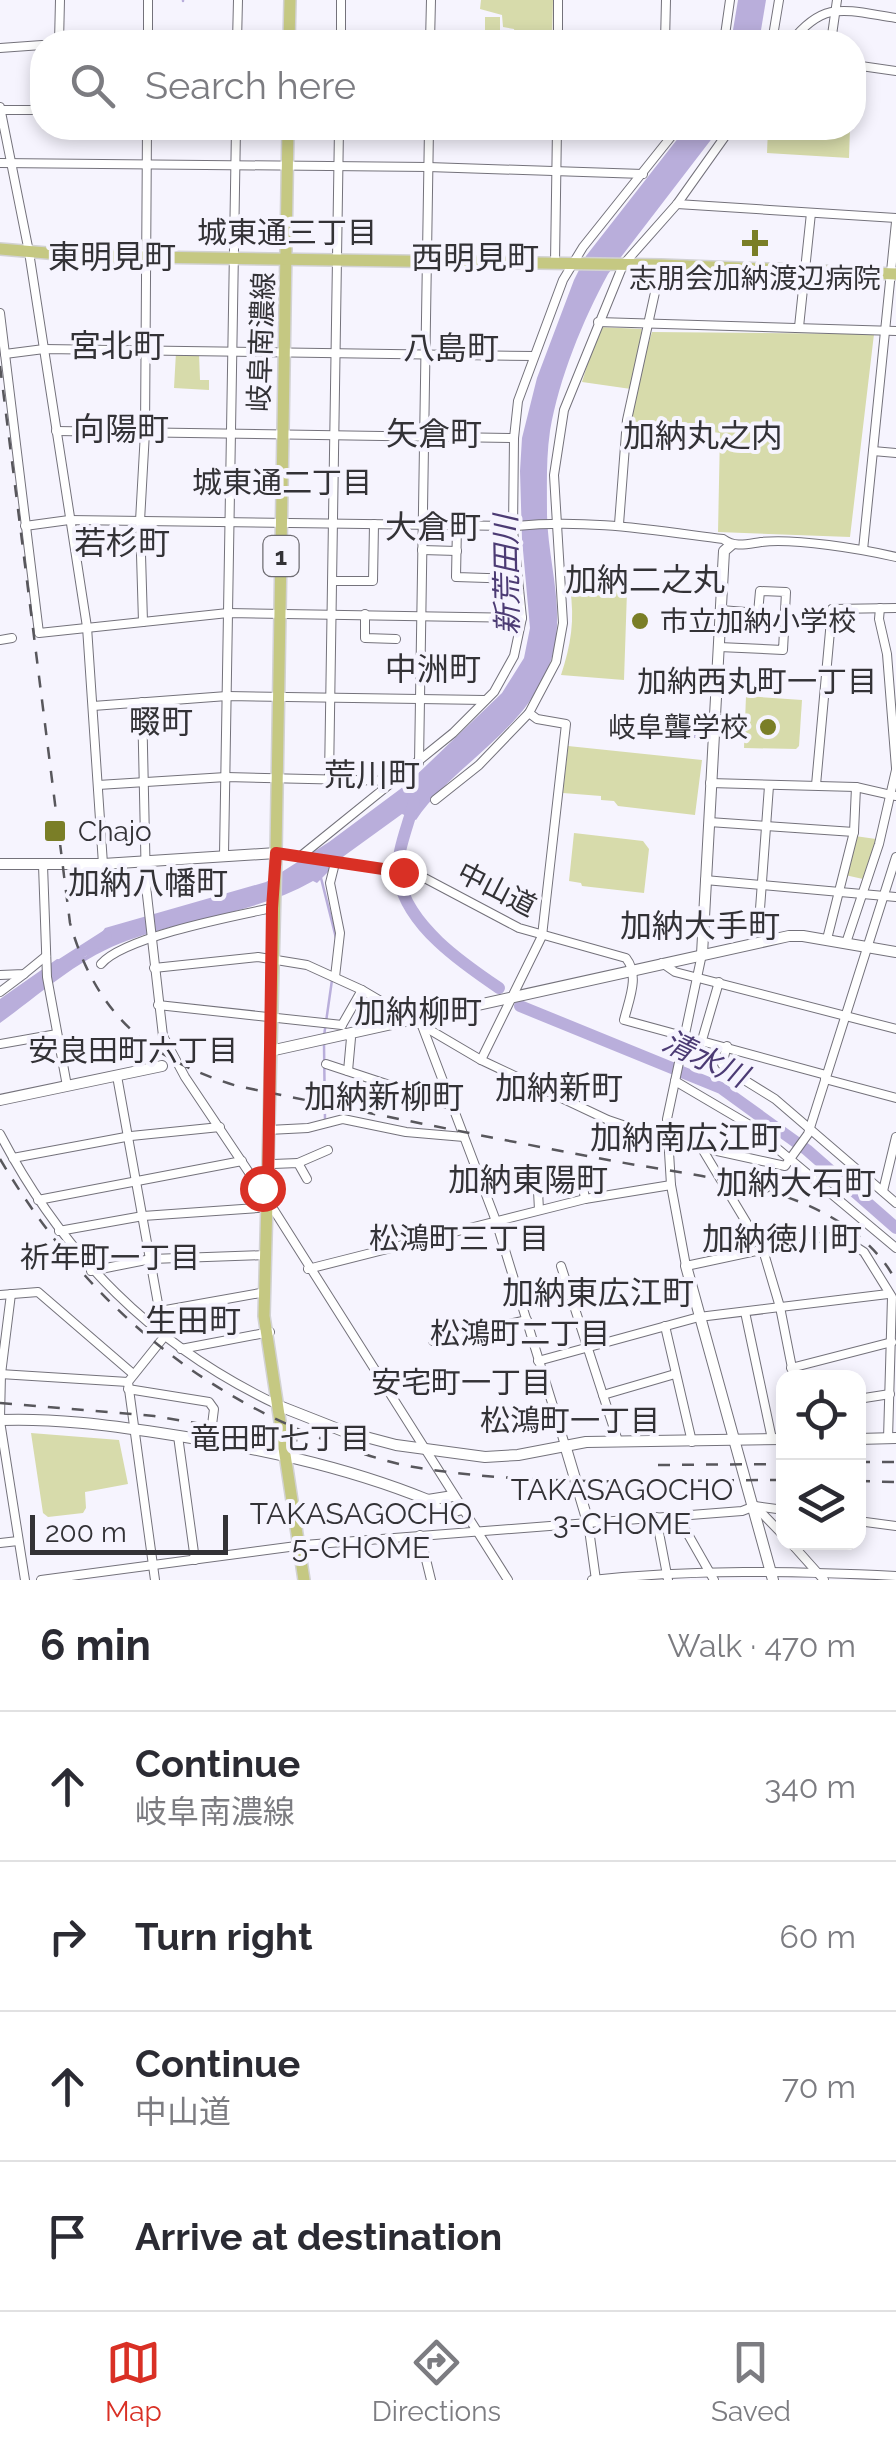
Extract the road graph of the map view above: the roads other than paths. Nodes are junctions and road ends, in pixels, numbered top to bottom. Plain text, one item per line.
1 (60, 0) edge
2 (148, 0) edge
3 (238, 0) edge
4 (290, 0) edge
5 (341, 0) edge
6 (431, 0) edge
7 (558, 0) edge
8 (666, 0) edge
9 (730, 0) edge
10 (779, 0) edge
11 (837, 4) edge
12 (896, 18) edge
13 (59, 30) edge
14 (148, 30) edge
15 (237, 30) edge
16 (290, 30) edge
17 (340, 30) edge
18 (430, 30) edge
19 (558, 30) edge
20 (665, 30) edge
21 (726, 30) edge
22 (774, 30) edge
23 (800, 30) edge
24 (833, 30) edge
25 (30, 45) edge
26 (0, 48) edge
27 (866, 67) edge
28 (896, 72) edge
29 (0, 109) edge
30 (30, 110) edge
31 (147, 140) edge
32 (236, 140) edge
33 (288, 140) edge
34 (339, 140) edge
35 (429, 140) edge
36 (557, 140) edge
37 (669, 140) edge
38 (722, 140) edge
39 (12, 161) junction
40 (0, 163) edge
41 (146, 163) junction
42 (235, 164) junction
43 (287, 166) junction
44 (339, 166) junction
45 (428, 167) junction
46 (556, 170) junction
47 (643, 174) junction
48 (677, 204) junction
49 (812, 213) junction
50 (896, 220) edge
51 (0, 248) edge
52 (29, 252) junction
53 (146, 258) junction
54 (234, 259) junction
55 (286, 260) junction
56 (337, 261) junction
57 (427, 262) junction
58 (556, 264) junction
59 (572, 264) junction
60 (623, 265) junction
61 (661, 266) junction
62 (806, 270) junction
63 (893, 274) edge
64 (0, 313) edge
65 (598, 322) junction
66 (649, 323) junction
67 (799, 327) junction
68 (884, 329) junction
69 (896, 331) edge
70 (44, 348) junction
71 (145, 350) junction
72 (232, 352) junction
73 (284, 352) junction
74 (336, 353) junction
75 (5, 354) junction
76 (425, 354) junction
77 (534, 356) junction
78 (56, 430) junction
79 (145, 432) junction
80 (231, 434) junction
81 (282, 434) junction
82 (334, 435) junction
83 (424, 437) junction
84 (514, 438) junction
85 (874, 451) junction
86 (896, 454) edge
87 (69, 520) junction
88 (140, 521) junction
89 (230, 522) junction
90 (554, 522) junction
91 (281, 523) junction
92 (333, 524) junction
93 (374, 524) junction
94 (620, 524) junction
95 (422, 525) junction
96 (25, 526) junction
97 (457, 526) junction
98 (514, 526) junction
99 (731, 544) junction
100 (422, 550) junction
101 (456, 550) junction
102 (863, 550) junction
103 (896, 557) edge
104 (518, 579) junction
105 (332, 581) junction
106 (880, 608) junction
107 (896, 608) edge
108 (720, 610) junction
109 (280, 612) junction
110 (228, 613) junction
111 (332, 614) junction
112 (365, 614) junction
113 (421, 615) junction
114 (522, 618) junction
115 (143, 622) junction
116 (87, 627) junction
117 (12, 638) dead end
118 (396, 639) dead end
119 (0, 640) edge
120 (718, 647) junction
121 (420, 660) junction
122 (458, 661) dead end
123 (226, 696) junction
124 (279, 696) junction
125 (331, 698) junction
126 (420, 699) junction
127 (485, 700) junction
128 (142, 702) junction
129 (93, 706) junction
130 (529, 713) junction
131 (420, 763) junction
132 (896, 769) edge
133 (226, 778) junction
134 (277, 778) junction
135 (329, 780) junction
136 (396, 781) junction
137 (710, 783) junction
138 (142, 784) junction
139 (98, 785) junction
140 (816, 785) junction
141 (768, 786) junction
142 (856, 788) junction
143 (894, 795) edge
144 (435, 800) dead end
145 (708, 822) junction
146 (765, 828) junction
147 (854, 832) junction
148 (276, 853) junction
149 (224, 855) junction
150 (302, 855) junction
151 (896, 857) edge
152 (144, 861) junction
153 (335, 863) junction
154 (0, 864) edge
155 (103, 864) junction
156 (43, 865) junction
157 (705, 880) junction
158 (762, 884) junction
159 (839, 891) junction
160 (864, 894) junction
161 (884, 896) junction
162 (896, 897) edge
163 (274, 904) junction
164 (542, 936) junction
165 (151, 938) junction
166 (827, 939) junction
167 (767, 940) junction
168 (846, 943) junction
169 (868, 947) junction
170 (896, 952) edge
171 (702, 954) junction
172 (46, 958) junction
173 (274, 958) junction
174 (662, 963) junction
175 (101, 964) dead end
176 (154, 968) junction
177 (634, 970) junction
178 (0, 974) edge
179 (24, 974) junction
180 (333, 975) junction
181 (699, 978) junction
182 (719, 982) junction
183 (362, 990) junction
184 (0, 992) edge
185 (512, 996) junction
186 (158, 1005) junction
187 (845, 1017) junction
188 (274, 1018) junction
189 (417, 1021) junction
190 (344, 1029) junction
191 (896, 1029) edge
192 (57, 1034) junction
193 (686, 1036) junction
194 (702, 1040) junction
195 (0, 1044) edge
196 (727, 1046) junction
197 (273, 1051) junction
198 (481, 1060) junction
199 (326, 1064) dead end
200 (162, 1066) joint
201 (348, 1071) junction
202 (184, 1075) junction
203 (117, 1076) junction
204 (825, 1077) junction
205 (676, 1078) junction
206 (67, 1086) junction
207 (896, 1098) edge
208 (0, 1100) edge
209 (453, 1106) junction
210 (220, 1126) junction
211 (809, 1129) junction
212 (271, 1130) junction
213 (0, 1134) edge
214 (128, 1137) junction
215 (464, 1137) junction
216 (896, 1138) edge
217 (666, 1140) junction
218 (701, 1147) junction
219 (328, 1150) dead end
220 (12, 1158) junction
221 (790, 1160) junction
222 (242, 1161) junction
223 (298, 1163) junction
224 (274, 1164) junction
225 (537, 1172) junction
226 (479, 1176) junction
227 (307, 1179) dead end
228 (136, 1181) junction
229 (672, 1186) junction
230 (270, 1190) junction
231 (883, 1192) junction
232 (585, 1199) junction
233 (38, 1200) junction
234 (896, 1203) edge
235 (270, 1207) junction
236 (540, 1210) junction
237 (143, 1216) junction
238 (496, 1222) junction
239 (59, 1232) junction
240 (896, 1248) edge
241 (763, 1250) junction
242 (268, 1255) junction
243 (151, 1259) junction
244 (561, 1266) dead end
245 (686, 1266) junction
246 (308, 1268) junction
247 (91, 1271) junction
248 (267, 1292) junction
249 (11, 1294) junction
250 (0, 1296) edge
251 (892, 1296) edge
252 (780, 1307) junction
253 (160, 1310) junction
254 (744, 1312) junction
255 (699, 1317) junction
256 (526, 1320) junction
257 (665, 1326) junction
258 (268, 1333) junction
259 (164, 1337) junction
260 (433, 1342) dead end
261 (892, 1342) junction
262 (589, 1348) junction
263 (182, 1349) junction
264 (538, 1361) junction
265 (792, 1370) edge
266 (803, 1370) edge
267 (132, 1373) junction
268 (0, 1374) edge
269 (675, 1374) junction
270 (128, 1386) junction
271 (890, 1394) junction
272 (604, 1395) junction
273 (866, 1398) edge
274 (279, 1406) junction
275 (0, 1420) edge
276 (134, 1429) junction
277 (776, 1432) edge
278 (178, 1436) junction
279 (776, 1439) edge
280 (866, 1439) edge
281 (892, 1439) edge
282 (618, 1441) junction
283 (737, 1441) junction
284 (210, 1442) junction
285 (692, 1442) junction
286 (566, 1445) junction
287 (422, 1450) junction
288 (3, 1457) edge
289 (288, 1457) junction
290 (453, 1496) junction
291 (428, 1500) junction
292 (13, 1505) junction
293 (0, 1506) edge
294 (755, 1506) junction
295 (462, 1509) junction
296 (776, 1509) edge
297 (677, 1515) junction
298 (656, 1516) junction
299 (588, 1522) junction
300 (765, 1522) junction
301 (866, 1522) edge
302 (896, 1526) edge
303 (476, 1530) junction
304 (776, 1530) edge
305 (420, 1535) junction
306 (18, 1541) junction
307 (0, 1543) edge
308 (301, 1546) junction
309 (797, 1550) edge
310 (195, 1560) junction
311 (153, 1564) junction
312 (817, 1572) junction
313 (668, 1576) edge
314 (712, 1576) edge
315 (772, 1576) edge
316 (896, 1576) edge
317 (25, 1580) edge
318 (41, 1580) edge
319 (155, 1580) edge
320 (306, 1580) edge
321 (431, 1580) edge
322 (508, 1580) edge
323 (595, 1580) edge
324 (824, 1580) edge

1 - 13 street
2 - 14 street
3 - 15 street
4 - 16 main road
5 - 17 street
6 - 18 street
7 - 19 street
8 - 20 street
9 - 21 street
10 - 22 street
11 - 12 street
11 - 23 street
11 - 24 street
25 - 26 street
27 - 28 street
29 - 30 street
29 - 39 street
31 - 41 street
32 - 42 street
33 - 43 main road
34 - 44 street
35 - 45 street
36 - 46 street
37 - 47 street
38 - 48 street
39 - 40 street
39 - 41 street
39 - 52 street
41 - 42 street
41 - 53 street
42 - 43 street
42 - 54 street
43 - 44 street
43 - 55 main road
44 - 45 street
44 - 56 street
45 - 46 street
45 - 57 street
46 - 47 street
46 - 58 street
47 - 59 street
48 - 49 street
48 - 60 street
49 - 50 street
49 - 62 street
50 - 63 street
51 - 52 main road
52 - 53 main road
52 - 70 street
53 - 54 main road
53 - 71 street
54 - 55 main road
54 - 72 street
55 - 56 main road, 岐阜南濃線
55 - 73 main road, 岐阜南濃線 / 1
56 - 57 main road, 岐阜南濃線
56 - 74 street
57 - 58 main road, 岐阜南濃線
57 - 76 street
58 - 59 main road, 岐阜南濃線
59 - 60 main road, 岐阜南濃線
59 - 77 street
60 - 61 main road, 岐阜南濃線
60 - 65 street
61 - 62 main road, 岐阜南濃線
61 - 66 street
62 - 63 main road, 岐阜南濃線
62 - 67 street
63 - 68 street
64 - 75 street
65 - 66 street
65 - 90 street
66 - 67 street
66 - 94 street
67 - 68 street
68 - 69 street
68 - 85 street
70 - 71 street
70 - 75 street
70 - 78 street
71 - 72 street
71 - 79 street
72 - 73 street
72 - 80 street
73 - 74 street
73 - 81 main road, 岐阜南濃線 / 1
74 - 76 street
74 - 82 street
75 - 96 street
76 - 77 street
76 - 83 street
77 - 84 street
78 - 79 street
78 - 87 street
79 - 80 street
79 - 88 street
80 - 81 street
80 - 89 street
81 - 82 street
81 - 91 main road, 岐阜南濃線 / 1
82 - 83 street
82 - 92 street
83 - 84 street
83 - 95 street
84 - 98 street
85 - 86 street
85 - 102 street
87 - 88 street
87 - 96 street
87 - 116 street
88 - 89 street
88 - 115 street
89 - 91 street
89 - 110 street
90 - 94 street
90 - 98 street
90 - 130 street
91 - 92 street
91 - 109 main road, 岐阜南濃線 / 1
92 - 93 street
92 - 105 street
93 - 95 street
93 - 105 street
94 - 99 street
95 - 97 street
95 - 100 street
96 - 116 street
97 - 98 street
97 - 101 street
98 - 104 street
99 - 102 street
99 - 108 street
100 - 101 street
100 - 113 street
101 - 104 street
102 - 103 street
104 - 114 street
105 - 111 street
106 - 107 street
106 - 132 street
106 - 140 street
108 - 120 street
108 - 120 street
109 - 110 street
109 - 111 street
109 - 124 main road, 岐阜南濃線 / 1
110 - 115 street
110 - 123 street
111 - 112 street
111 - 125 street
112 - 113 street
112 - 118 street
113 - 114 street
113 - 121 street
114 - 127 street
115 - 116 street
116 - 129 street
117 - 119 street
120 - 137 street
121 - 122 street
121 - 126 street
123 - 124 street
123 - 128 street
123 - 133 street
124 - 125 street
124 - 134 main road, 岐阜南濃線 / 1
125 - 126 street
125 - 135 street
126 - 127 street
126 - 131 street
127 - 131 street
128 - 129 street
128 - 138 street
129 - 139 street
130 - 144 street
130 - 164 street
131 - 136 street
132 - 143 street
133 - 134 street
133 - 138 street
133 - 149 street
134 - 135 street
134 - 148 main road, 岐阜南濃線 / 1
135 - 136 street
136 - 150 street
137 - 141 street
137 - 145 street
138 - 139 street
138 - 152 street
139 - 155 street
140 - 141 street
140 - 142 street
141 - 146 street
142 - 143 street
142 - 147 street
143 - 160 street
145 - 146 street
145 - 157 street
146 - 147 street
146 - 158 street
147 - 159 street
148 - 149 street
148 - 150 street, 中山道
148 - 163 main road, 岐阜南濃線 / 1
149 - 152 street
150 - 153 street, 中山道
151 - 161 street
152 - 155 street
152 - 165 street
153 - 164 street, 中山道
153 - 180 street
154 - 156 street
155 - 156 street
156 - 172 street
157 - 158 street
157 - 171 street
158 - 159 street
158 - 167 street
159 - 160 street
159 - 166 street
160 - 161 street
160 - 168 street
161 - 162 street
161 - 169 street
163 - 165 street
163 - 173 main road, 岐阜南濃線 / 1
164 - 177 street, 中山道
164 - 185 street
165 - 175 street
165 - 176 street
166 - 167 street
166 - 168 street
167 - 171 street
168 - 169 street
169 - 170 street
169 - 187 street
171 - 174 street
171 - 181 street
172 - 179 street
172 - 192 street
173 - 176 street
173 - 180 street
173 - 188 main road, 岐阜南濃線 / 1
174 - 177 street
174 - 181 street
176 - 186 street
177 - 185 street
177 - 193 street
178 - 179 street
179 - 184 street
180 - 183 street
181 - 182 street
181 - 193 street
182 - 187 street
182 - 194 street
183 - 189 street
183 - 190 street
185 - 189 street
185 - 198 street
186 - 188 street
186 - 202 street
187 - 191 street
187 - 204 street
188 - 190 street
188 - 197 main road, 岐阜南濃線 / 1
189 - 190 street
189 - 198 street
189 - 209 street
190 - 197 street
190 - 201 street
192 - 195 street
192 - 206 street
193 - 194 street
193 - 205 street
194 - 196 street
196 - 204 street
196 - 211 street
197 - 212 main road, 岐阜南濃線 / 1
198 - 217 street
199 - 201 street
200 - 202 street
200 - 203 street
201 - 209 street
202 - 210 street
203 - 206 street
203 - 214 street
204 - 207 street
204 - 211 street
205 - 217 street
205 - 221 street
206 - 208 street
209 - 215 street
210 - 214 street
210 - 222 street
211 - 221 street
211 - 231 street
212 - 215 street
212 - 224 main road, 岐阜南濃線 / 1
212 - 230 main road, 岐阜南濃線 / 1
213 - 220 street
214 - 220 street
214 - 228 street
215 - 226 street
216 - 231 street
217 - 218 street
217 - 229 street
218 - 221 street
218 - 241 street
219 - 223 street
220 - 233 street
221 - 240 street
222 - 228 street
222 - 230 street
223 - 224 street
223 - 227 street
224 - 230 main road, 岐阜南濃線 / 1
225 - 226 street
225 - 232 street
225 - 236 street
226 - 238 street
228 - 233 street
228 - 237 street
229 - 232 street
229 - 245 street
230 - 235 main road, 岐阜南濃線 / 1
231 - 234 street
232 - 236 street
233 - 239 street
235 - 237 street
235 - 242 main road, 岐阜南濃線 / 1
235 - 246 street
236 - 238 street
237 - 239 street
237 - 243 street
238 - 246 street
238 - 256 street
239 - 247 street
241 - 245 street
241 - 251 street
241 - 252 street
242 - 243 street
242 - 248 main road, 岐阜南濃線 / 1
243 - 247 street
243 - 253 street
244 - 262 street
245 - 255 street
246 - 287 street
247 - 259 street
248 - 253 street
248 - 258 main road, 岐阜南濃線 / 1
249 - 250 street
249 - 267 street
249 - 268 street
251 - 252 street
251 - 261 street
252 - 254 street
252 - 265 street
253 - 259 street
254 - 255 street
254 - 277 street
255 - 257 street
255 - 283 street
256 - 260 street
256 - 264 street
257 - 262 street
257 - 269 street
258 - 263 street
258 - 274 main road, 岐阜南濃線 / 1
259 - 263 street
259 - 267 street
261 - 266 street
261 - 271 street
262 - 264 street
262 - 272 street
263 - 274 street
264 - 286 street
267 - 270 street
268 - 270 street
268 - 275 street
269 - 272 street
269 - 285 street
270 - 276 street
270 - 284 street
271 - 273 street
271 - 281 street
272 - 282 street
274 - 287 street
274 - 289 main road, 岐阜南濃線 / 1
275 - 276 street
275 - 288 street
276 - 278 street
276 - 311 street
278 - 284 street
278 - 310 street
279 - 283 street
280 - 281 street
282 - 285 street
282 - 286 street
283 - 285 street
283 - 294 street
284 - 289 street
286 - 287 street
286 - 299 street
287 - 290 street
288 - 292 street
289 - 291 street
289 - 308 main road, 岐阜南濃線 / 1
290 - 291 street
290 - 295 street
291 - 295 street
292 - 293 street
292 - 306 street
294 - 296 street
294 - 297 street
294 - 300 street
295 - 303 street
297 - 298 street
297 - 314 street
298 - 299 street
298 - 313 street
299 - 303 street
299 - 323 street
300 - 304 street
300 - 315 street
301 - 302 street
303 - 305 street
303 - 322 street
305 - 308 street
305 - 321 street
306 - 307 street
306 - 317 street
308 - 310 street
308 - 320 main road, 岐阜南濃線 / 1
309 - 312 street
310 - 311 street
311 - 318 street
311 - 319 street
312 - 315 street
312 - 316 street
312 - 324 street
313 - 314 street
313 - 323 street
314 - 315 street

